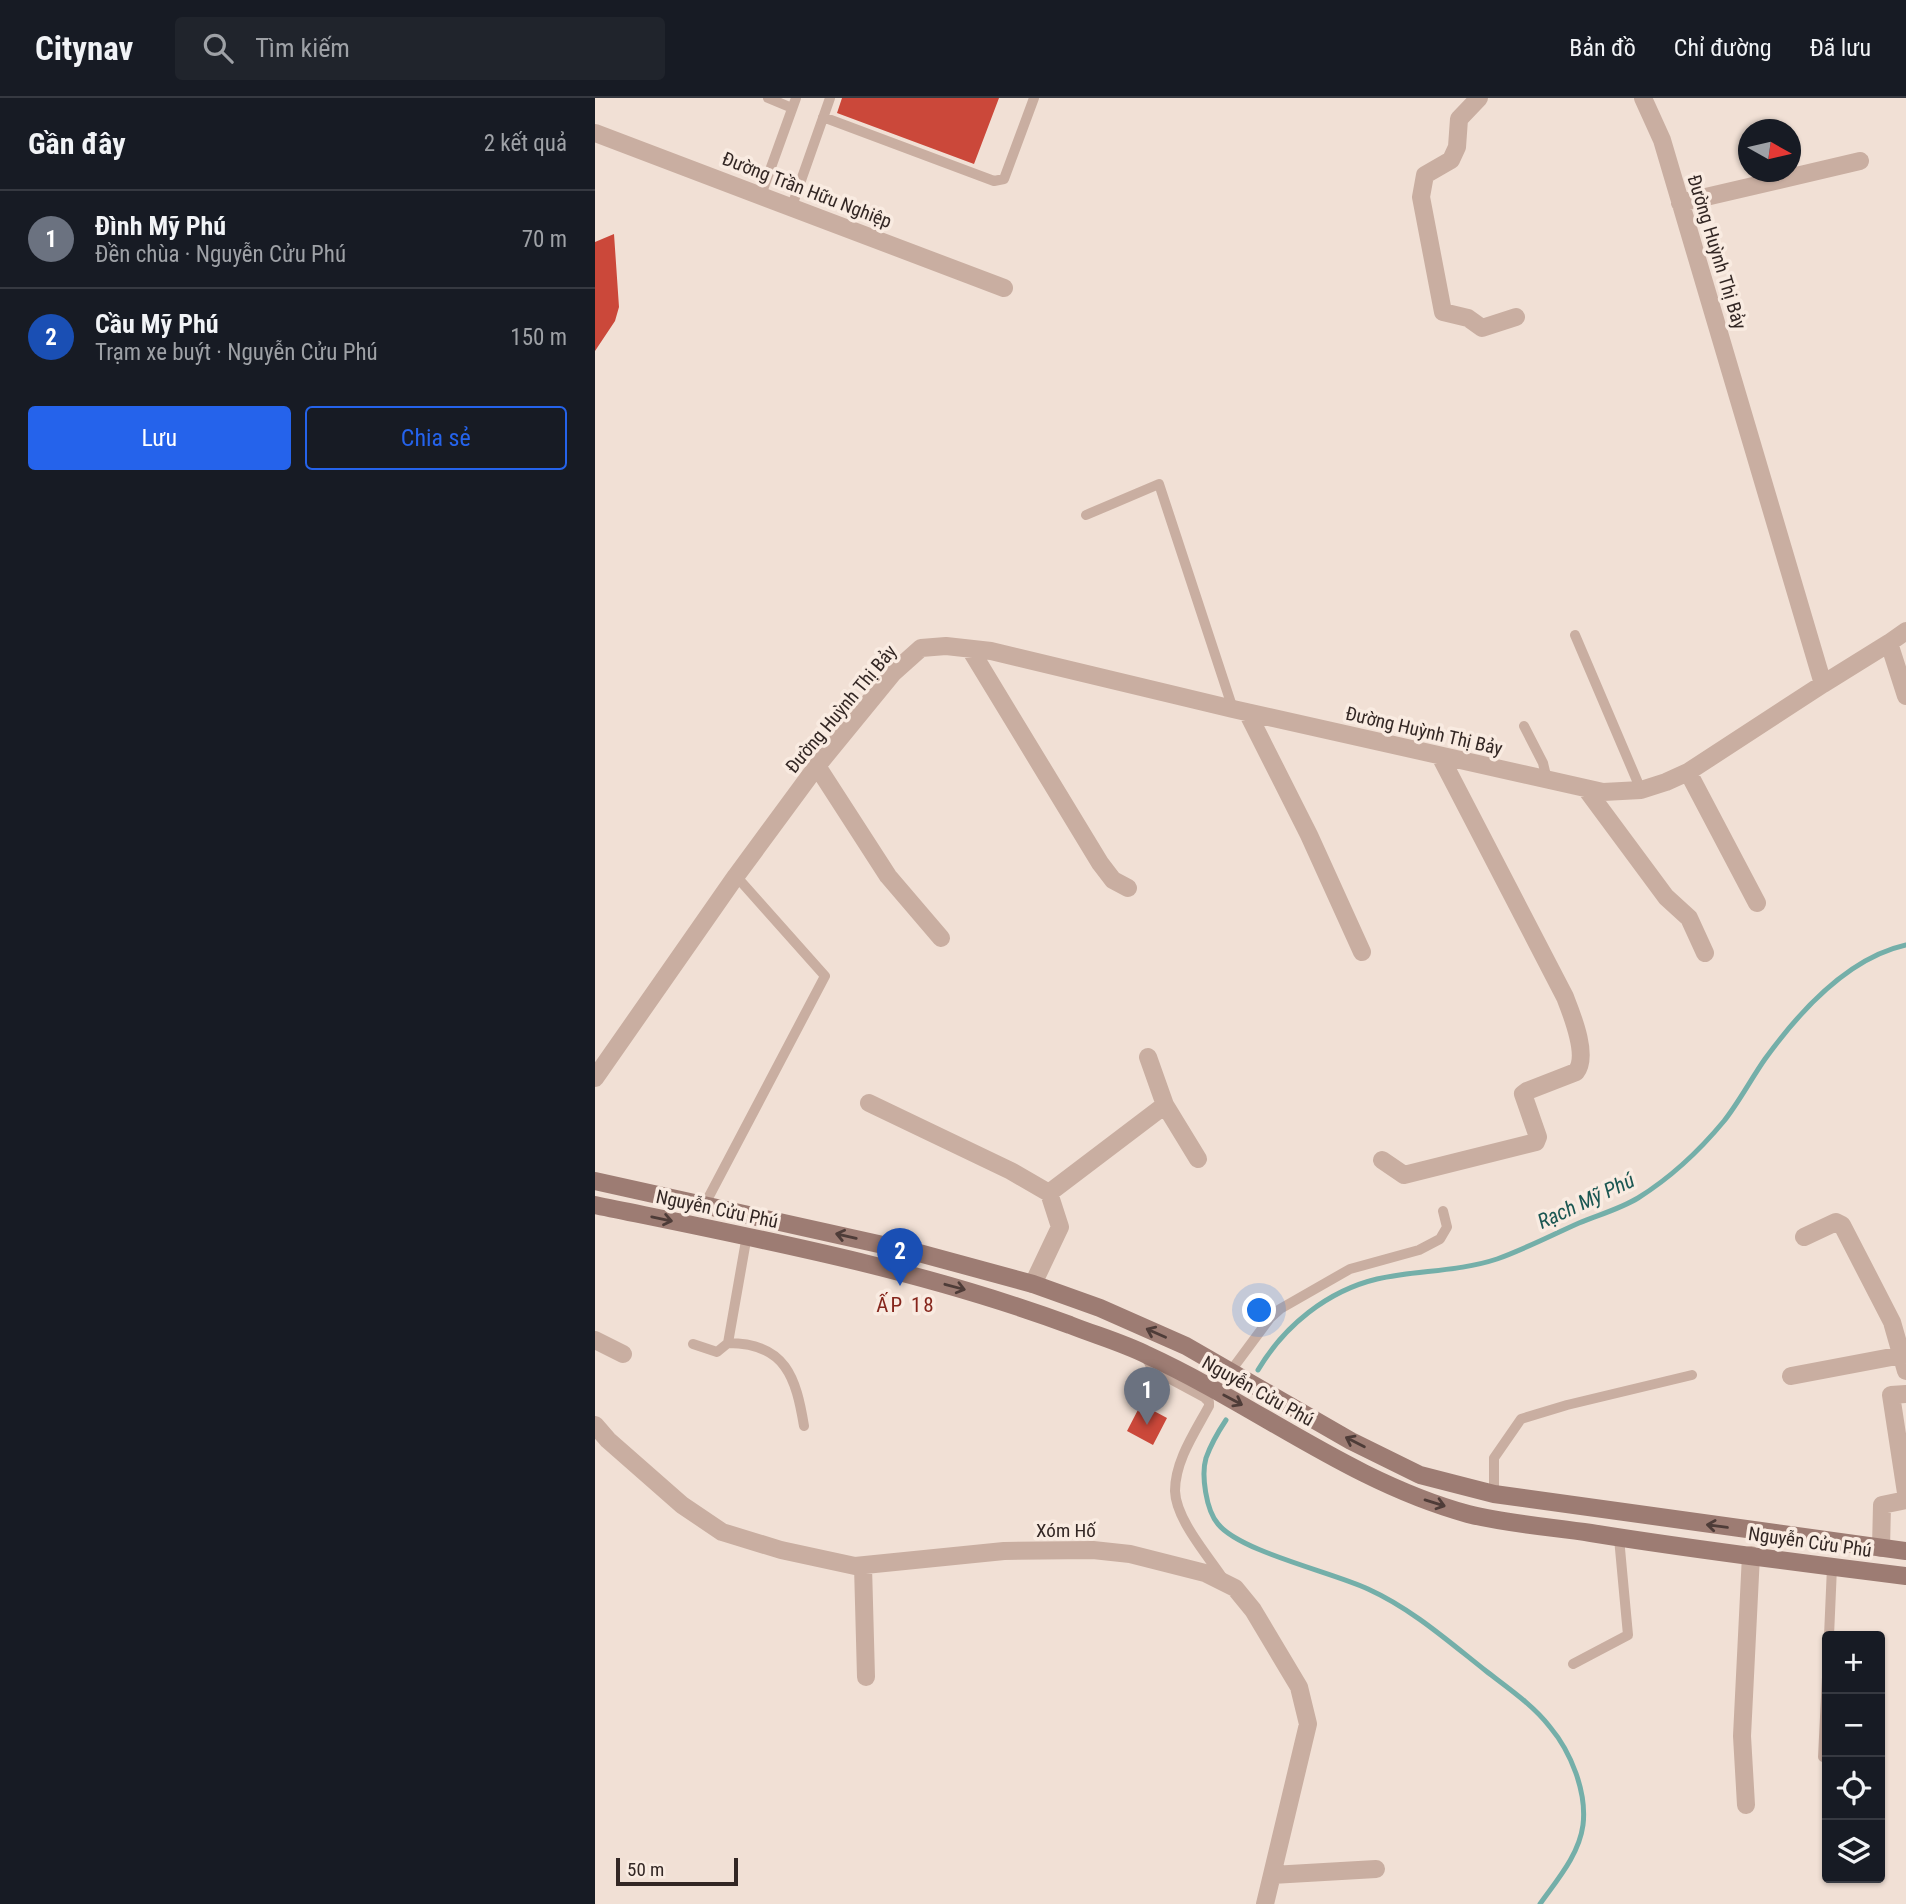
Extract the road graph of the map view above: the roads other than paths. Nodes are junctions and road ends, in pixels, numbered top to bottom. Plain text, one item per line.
1 (768, 98) edge
2 (830, 98) edge
3 (1034, 98) edge
4 (1479, 98) edge
5 (1643, 98) edge
6 (794, 103) edge
7 (823, 117) junction
8 (595, 133) edge
9 (1860, 161) dead end
10 (761, 195) junction
11 (1680, 203) junction
12 (792, 206) junction
13 (1004, 288) dead end
14 (1516, 317) dead end
15 (1086, 515) dead end
16 (1906, 631) edge
17 (1575, 635) dead end
18 (1889, 643) junction
19 (970, 649) junction
20 (1823, 684) junction
21 (1906, 696) edge
22 (1240, 711) junction
23 (1524, 726) dead end
24 (1440, 756) junction
25 (817, 766) junction
26 (1689, 772) junction
27 (1548, 780) junction
28 (1587, 789) junction
29 (1641, 790) junction
30 (736, 876) junction
31 (1128, 888) dead end
32 (1757, 903) dead end
33 (941, 938) dead end
34 (1362, 952) dead end
35 (1705, 953) dead end
36 (1148, 1057) dead end
37 (595, 1078) edge
38 (869, 1103) dead end
39 (1165, 1105) junction
40 (1198, 1159) dead end
41 (1382, 1160) dead end
42 (595, 1181) edge
43 (1049, 1193) junction
44 (705, 1204) junction
45 (595, 1205) edge
46 (1443, 1211) dead end
47 (747, 1236) junction
48 (1804, 1237) dead end
49 (1033, 1283) junction
50 (595, 1340) edge
51 (728, 1343) junction
52 (693, 1344) dead end
53 (1145, 1353) junction
54 (623, 1354) dead end
55 (1904, 1363) edge
56 (1230, 1372) junction
57 (1692, 1375) dead end
58 (1791, 1376) dead end
59 (1906, 1394) edge
60 (595, 1425) edge
61 (804, 1426) dead end
62 (1906, 1493) edge
63 (1494, 1494) junction
64 (1906, 1500) edge
65 (1619, 1538) junction
66 (1881, 1548) junction
67 (1906, 1551) edge
68 (1751, 1555) junction
69 (863, 1566) junction
70 (1832, 1567) junction
71 (1906, 1576) edge
72 (1225, 1581) junction
73 (1829, 1631) edge
74 (1573, 1664) dead end
75 (866, 1677) dead end
76 (1746, 1805) dead end
77 (1376, 1869) dead end
78 (1272, 1875) junction
79 (1265, 1904) edge

1 - 6 lane
2 - 7 lane
3 - 7 lane
4 - 14 street
5 - 11 street, Đường Huỳnh Thị Bảy
6 - 10 lane
7 - 12 lane
8 - 10 street, Đường Trần Hữu Nghiệp
9 - 11 street
10 - 12 street, Đường Trần Hữu Nghiệp
11 - 20 street, Đường Huỳnh Thị Bảy
12 - 13 street, Đường Trần Hữu Nghiệp
15 - 22 lane
16 - 18 street
17 - 29 lane
18 - 20 street
18 - 21 street
19 - 22 street, Đường Huỳnh Thị Bảy
19 - 25 street, Đường Huỳnh Thị Bảy
19 - 31 street
20 - 26 street, Đường Huỳnh Thị Bảy
22 - 24 street, Đường Huỳnh Thị Bảy
22 - 34 street
23 - 27 lane
24 - 27 street, Đường Huỳnh Thị Bảy
24 - 41 street
25 - 30 street, Đường Huỳnh Thị Bảy
25 - 33 street
26 - 29 street, Đường Huỳnh Thị Bảy
26 - 32 street
27 - 28 street, Đường Huỳnh Thị Bảy
28 - 29 street, Đường Huỳnh Thị Bảy
28 - 35 street
30 - 37 street, Đường Huỳnh Thị Bảy
30 - 44 lane
36 - 39 street
38 - 43 street
39 - 40 street
39 - 43 street
42 - 44 main road, Nguyễn Cửu Phú
43 - 49 street
49 -> 44 main road, Nguyễn Cửu Phú
45 -> 47 main road, Nguyễn Cửu Phú
46 - 56 lane
47 - 51 lane
47 -> 53 main road, Nguyễn Cửu Phú
48 - 55 street
56 -> 49 main road, Nguyễn Cửu Phú
50 - 54 street
51 - 52 lane
51 - 61 lane
53 -> 65 main road, Nguyễn Cửu Phú
53 - 72 lane
55 - 58 street
63 -> 56 main road, Nguyễn Cửu Phú
57 - 63 lane
59 - 62 street
60 - 69 street, Xóm Hố
66 -> 63 main road, Nguyễn Cửu Phú
64 - 66 street
65 - 68 main road, Nguyễn Cửu Phú
65 - 74 lane
66 - 67 main road, Nguyễn Cửu Phú
68 - 70 main road, Nguyễn Cửu Phú
68 - 76 street
69 - 72 street, Xóm Hố
69 - 75 street
70 - 71 main road, Nguyễn Cửu Phú
70 - 73 lane
72 - 78 street, Xóm Hố
77 - 78 street
78 - 79 street, Xóm Hố

